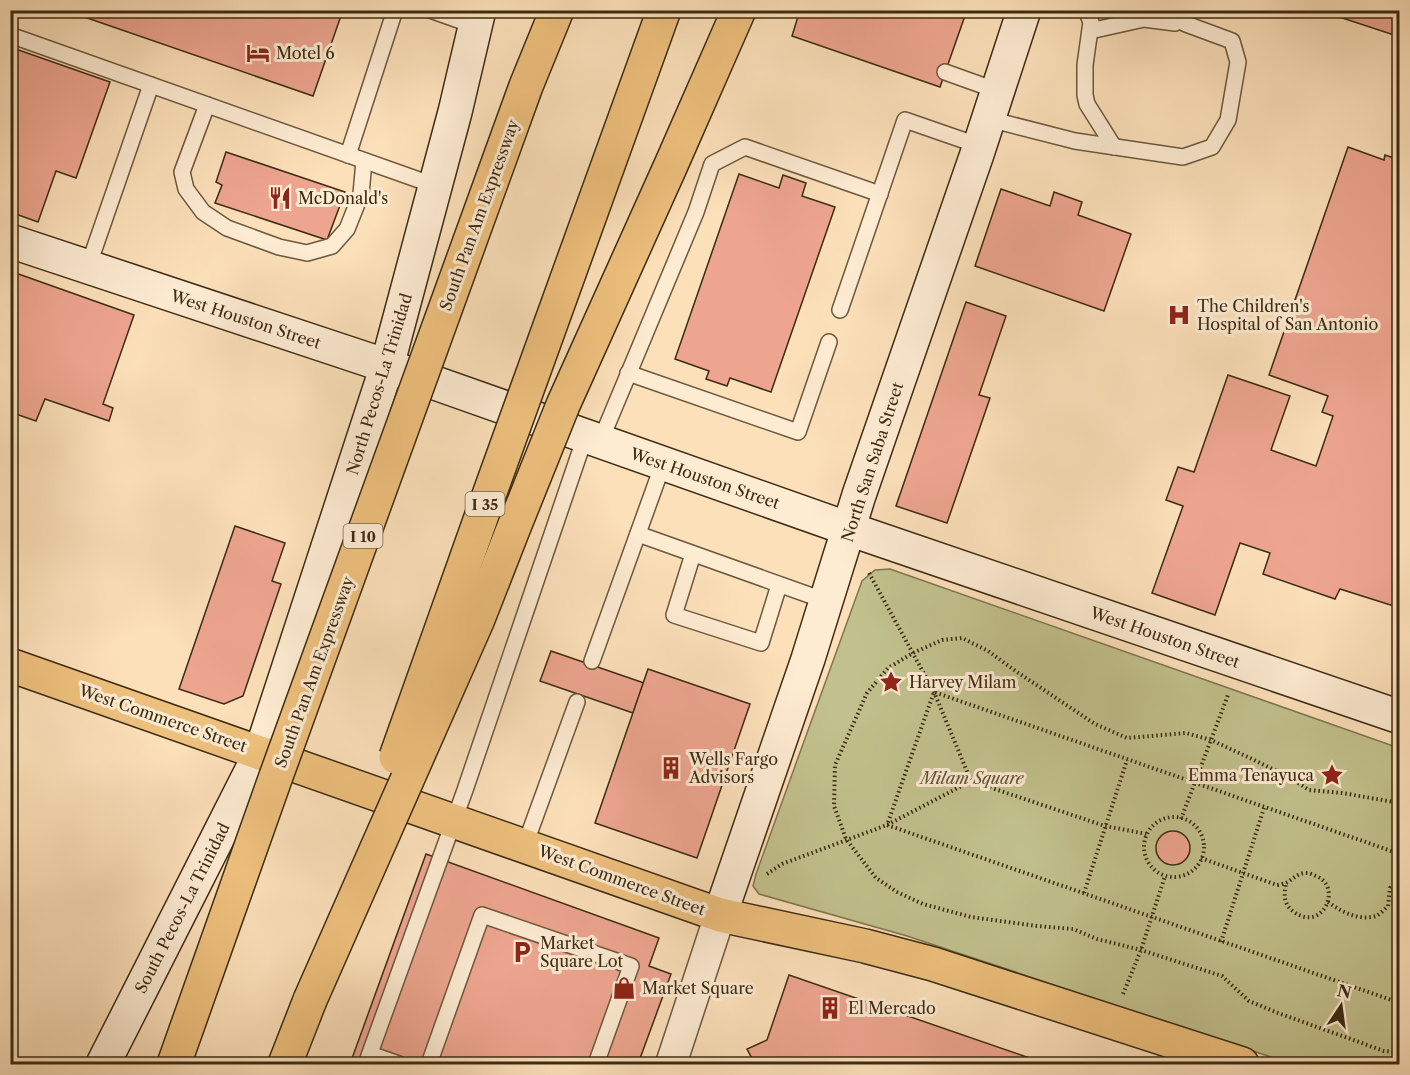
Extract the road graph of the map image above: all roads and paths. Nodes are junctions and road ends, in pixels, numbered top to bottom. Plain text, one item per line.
1 (395, 10) edge
2 (430, 10) edge
3 (557, 10) edge
4 (664, 10) edge
5 (739, 10) edge
6 (1024, 10) edge
7 (1086, 10) edge
8 (1160, 10) edge
9 (477, 18) edge
10 (1186, 24) junction
11 (1090, 30) junction
12 (10, 35) edge
13 (945, 72) dead end
14 (150, 85) junction
15 (207, 105) junction
16 (989, 119) junction
17 (1114, 147) junction
18 (348, 155) junction
19 (364, 161) junction
20 (435, 186) junction
21 (880, 194) junction
22 (10, 241) edge
23 (88, 267) junction
24 (840, 310) dead end
25 (829, 342) dead end
26 (387, 366) junction
27 (628, 373) junction
28 (592, 439) junction
29 (663, 464) junction
30 (849, 529) junction
31 (638, 534) junction
32 (693, 554) junction
33 (869, 573) dead end
34 (779, 585) junction
35 (826, 602) junction
36 (913, 653) junction
37 (592, 661) dead end
38 (10, 665) edge
39 (934, 692) junction
40 (1228, 695) dead end
41 (577, 702) dead end
42 (1400, 717) edge
43 (1211, 740) junction
44 (261, 752) junction
45 (1127, 760) junction
46 (971, 781) junction
47 (1194, 784) junction
48 (1400, 803) edge
49 (1264, 808) junction
50 (1181, 819) junction
51 (454, 820) junction
52 (887, 825) junction
53 (1105, 826) junction
54 (1147, 834) junction
55 (846, 839) junction
56 (525, 845) junction
57 (1400, 854) edge
58 (1201, 858) junction
59 (1244, 873) junction
60 (1165, 876) junction
61 (762, 877) dead end
62 (1400, 880) edge
63 (1286, 883) junction
64 (1084, 893) junction
65 (1328, 902) junction
66 (720, 915) junction
67 (1152, 918) junction
68 (1221, 942) junction
69 (1141, 950) junction
70 (310, 999) junction
71 (1121, 1000) dead end
72 (1400, 1003) edge
73 (1400, 1052) edge
74 (368, 1059) edge
75 (103, 1065) edge
76 (174, 1065) edge
77 (285, 1065) edge
78 (399, 1065) edge
79 (429, 1065) edge
80 (596, 1065) edge
81 (671, 1065) edge
82 (1242, 1065) edge

1 - 18 lane
2 - 9 lane
3 - 76 main road, South Pan Am Expressway / I 10, bridge
4 - 70 main road, I 35, bridge
5 - 70 main road, bridge
6 - 16 main road, North San Saba Street
7 - 11 lane
8 - 10 lane
9 - 20 main road, North Pecos-La Trinidad
10 - 11 lane
10 - 17 lane
11 - 17 lane
12 - 14 lane
13 - 16 lane
14 - 15 lane
14 - 23 lane
15 - 18 lane
15 - 19 lane
16 - 17 lane
16 - 21 lane
16 - 30 main road, North San Saba Street
18 - 19 lane
19 - 20 lane
20 - 26 main road, North Pecos-La Trinidad
21 - 24 lane
21 - 27 lane
22 - 23 main road, West Houston Street
23 - 26 main road, West Houston Street
25 - 27 lane
26 - 28 main road, West Houston Street
26 - 44 main road, North Pecos-La Trinidad
27 - 28 lane
28 - 29 main road, West Houston Street
28 - 51 lane
29 - 30 main road, West Houston Street
29 - 31 lane
30 - 35 main road, North San Saba Street
30 - 42 main road, West Houston Street
31 - 32 lane
31 - 37 lane
32 - 34 lane
32 - 34 lane
33 - 36 path
34 - 35 lane
35 - 66 main road, North San Saba Street
36 - 39 path
36 - 43 path
36 - 55 path
38 - 44 main road, West Commerce Street
39 - 45 path
39 - 46 path
39 - 52 path
40 - 43 path
41 - 56 lane
43 - 47 path
43 - 48 path
44 - 51 main road, West Commerce Street
44 - 75 main road, South Pecos-La Trinidad
45 - 47 path
45 - 53 path
46 - 52 path
46 - 53 path
47 - 49 path
47 - 50 path
49 - 57 path
49 - 59 path
50 - 54 path
50 - 58 path
51 - 56 main road, West Commerce Street
51 - 74 lane
52 - 55 path
52 - 64 path
53 - 54 path
53 - 64 path
54 - 60 path
55 - 61 path
55 - 69 path
56 - 66 main road, West Commerce Street
58 - 59 path
58 - 60 path
59 - 63 path
59 - 68 path
60 - 67 path
62 - 65 path
63 - 65 path
63 - 65 path
64 - 67 path
66 - 81 street
66 - 82 main road, West Commerce Street
67 - 68 path
67 - 69 path
68 - 72 path
69 - 71 path
69 - 73 path
70 - 77 main road
74 - 78 lane
79 - 80 lane

